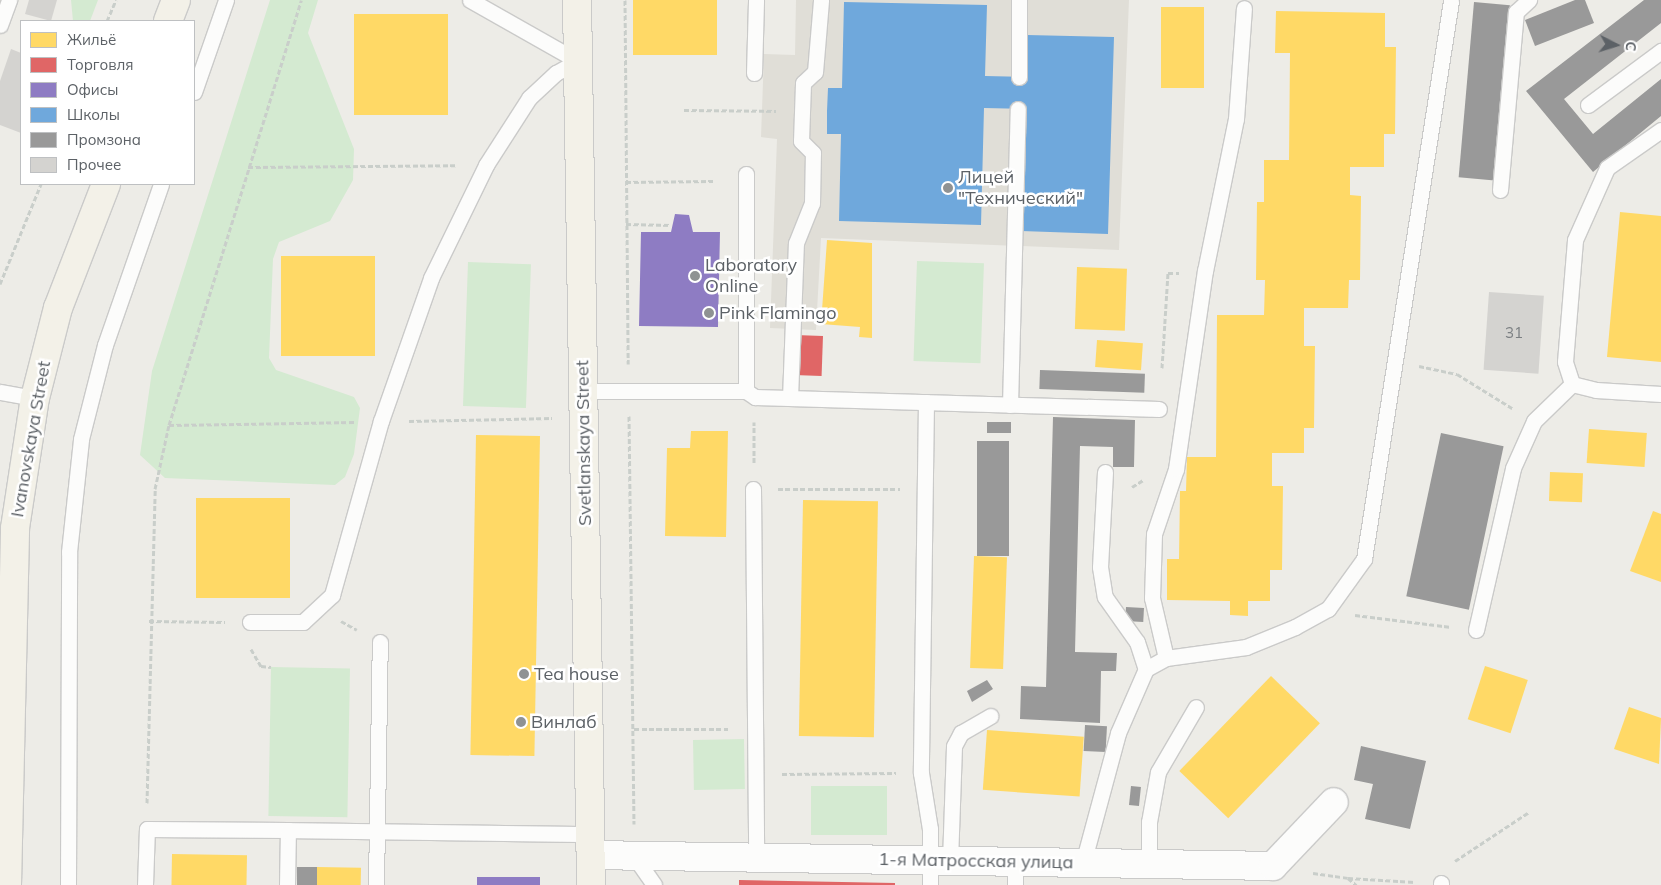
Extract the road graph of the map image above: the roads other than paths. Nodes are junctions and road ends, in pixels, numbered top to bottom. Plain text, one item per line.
1 (9, 0) edge
2 (176, 0) edge
3 (226, 0) edge
4 (470, 0) edge
5 (577, 0) edge
6 (756, 0) edge
7 (820, 0) edge
8 (1019, 0) edge
9 (1529, 0) edge
10 (1451, 1) edge
11 (1244, 8) dead end
12 (168, 20) edge
13 (0, 25) edge
14 (1661, 51) edge
15 (578, 61) junction
16 (754, 73) dead end
17 (1019, 77) dead end
18 (195, 89) edge
19 (1588, 105) dead end
20 (1018, 109) dead end
21 (1661, 130) edge
22 (746, 174) dead end
23 (106, 185) edge
24 (161, 185) edge
25 (1500, 190) dead end
26 (1572, 384) junction
27 (584, 391) junction
28 (0, 392) edge
29 (750, 394) junction
30 (1661, 394) edge
31 (35, 398) junction
32 (790, 398) junction
33 (926, 402) junction
34 (1010, 405) junction
35 (1159, 409) dead end
36 (1105, 472) dead end
37 (753, 489) road end
38 (250, 622) road end
39 (1476, 630) road end
40 (380, 642) road end
41 (1166, 658) junction
42 (1146, 670) junction
43 (1196, 707) dead end
44 (990, 716) dead end
45 (1334, 802) dead end
46 (288, 830) junction
47 (378, 831) junction
48 (590, 844) junction
49 (634, 856) junction
50 (756, 858) junction
51 (1083, 863) junction
52 (1149, 865) junction
53 (5, 868) edge
54 (937, 869) edge
55 (1015, 874) edge
56 (68, 885) edge
57 (145, 885) edge
58 (287, 885) edge
59 (376, 885) edge
60 (591, 885) edge
61 (654, 885) edge

1 - 13 lane
2 - 12 main road
3 - 18 lane
4 - 15 lane
5 - 15 main road, Svetlanskaya Street
6 - 16 lane
7 - 32 lane
8 - 17 lane
9 - 25 lane
10 - 41 lane
11 - 41 lane
14 - 19 lane
15 - 27 main road, Svetlanskaya Street
15 - 38 lane
20 - 34 lane
21 - 26 lane
22 - 29 lane
23 - 31 main road, Ivanovskaya Street
24 - 56 lane
26 - 30 lane
26 - 39 lane
27 - 29 lane
27 - 48 main road, Svetlanskaya Street
28 - 31 lane
29 - 32 lane
31 - 53 main road, Ivanovskaya Street
32 - 33 lane
33 - 34 lane
33 - 54 lane
34 - 35 lane
36 - 42 lane
37 - 50 lane
40 - 47 lane
41 - 42 lane
42 - 51 lane
43 - 52 lane
44 - 54 lane
45 - 52 street, 1-я Матросская улица
46 - 47 lane
46 - 57 lane
46 - 58 lane
47 - 48 lane
47 - 59 lane
48 - 49 street, 1-я Матросская улица
48 - 60 main road, Svetlanskaya Street
49 - 50 street, 1-я Матросская улица
49 - 61 lane
50 - 54 street, 1-я Матросская улица
51 - 52 street, 1-я Матросская улица
51 - 55 street, 1-я Матросская улица
54 - 55 street, 1-я Матросская улица

